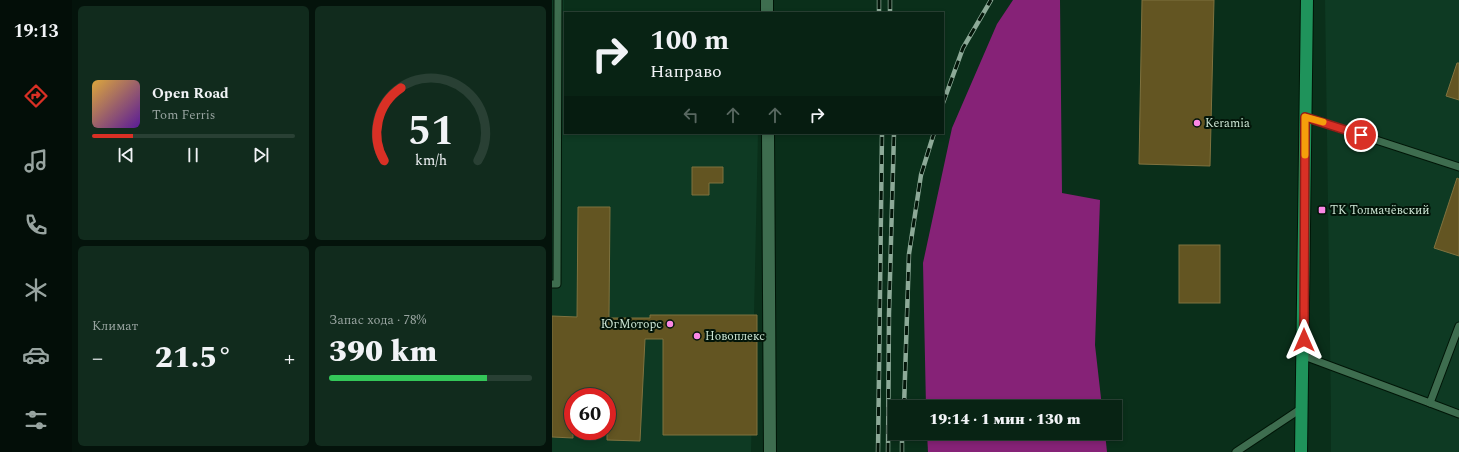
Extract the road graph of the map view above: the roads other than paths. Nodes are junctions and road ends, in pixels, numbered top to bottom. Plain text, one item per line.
1 (558, 0) edge
2 (767, 0) edge
3 (1307, 0) edge
4 (767, 12) edge
5 (1305, 117) junction
6 (768, 134) edge
7 (1459, 167) edge
8 (552, 284) edge
9 (1459, 326) edge
10 (1304, 356) junction
11 (1430, 403) junction
12 (1302, 408) junction
13 (1459, 414) edge
14 (770, 452) edge
15 (1236, 452) edge
16 (1301, 452) edge

1 - 8 lane
2 - 4 street
3 - 5 main road
5 - 7 lane
5 - 10 main road
6 - 14 street
9 - 11 lane
10 - 11 lane
10 - 12 main road
11 - 13 lane
12 - 15 lane
12 - 16 main road

